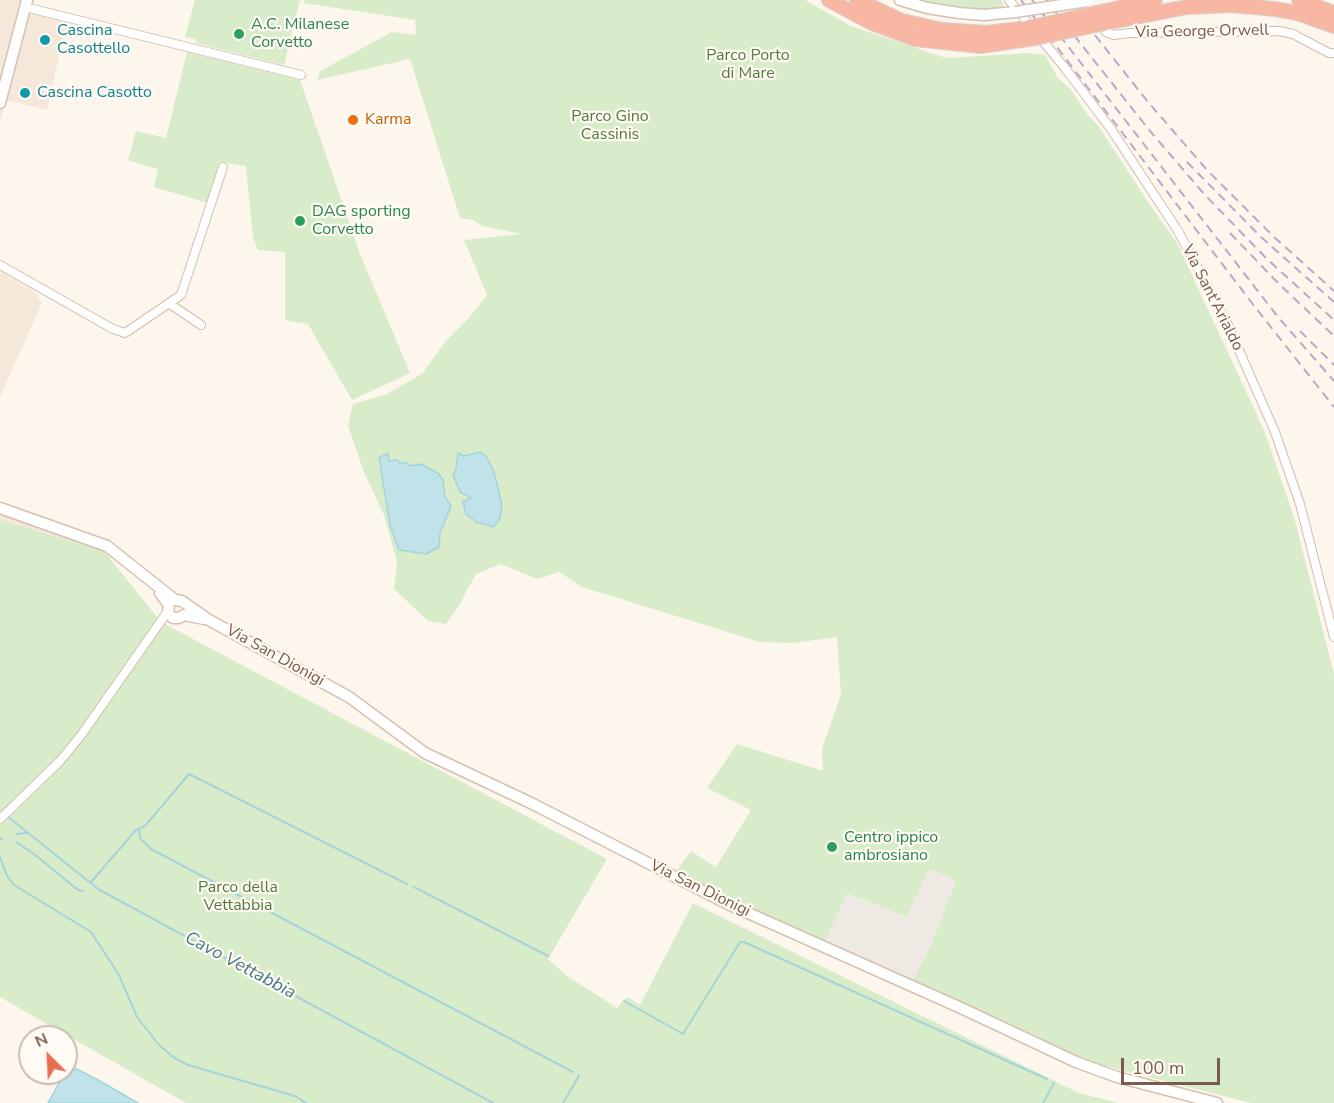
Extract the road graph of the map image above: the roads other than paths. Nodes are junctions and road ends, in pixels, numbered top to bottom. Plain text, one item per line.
1 (829, 0) edge
2 (857, 0) edge
3 (900, 0) edge
4 (1008, 0) edge
5 (1155, 0) edge
6 (1299, 0) edge
7 (26, 4) edge
8 (1093, 8) edge
9 (1334, 13) edge
10 (1334, 26) edge
11 (1031, 33) junction
12 (1334, 53) edge
13 (4, 71) edge
14 (301, 75) dead end
15 (0, 103) edge
16 (223, 167) dead end
17 (0, 265) edge
18 (170, 304) junction
19 (201, 326) dead end
20 (0, 508) edge
21 (171, 608) junction
22 (185, 610) junction
23 (1334, 637) edge
24 (0, 819) edge
25 (1217, 1103) edge

1 - 11 highway
2 - 11 highway
3 - 8 street, bridge
4 - 23 street, Via Sant'Arialdo
5 - 8 highway
6 - 9 highway
7 - 13 street
7 - 14 street
8 - 10 highway
8 - 11 highway, bridge
8 - 12 street, Via George Orwell
13 - 15 street
16 - 18 street
17 - 18 street
18 - 19 street
20 - 21 street, Via San Dionigi
21 - 22 street, Via San Dionigi
21 - 22 street, Via San Dionigi
21 - 24 street
22 - 25 street, Via San Dionigi

